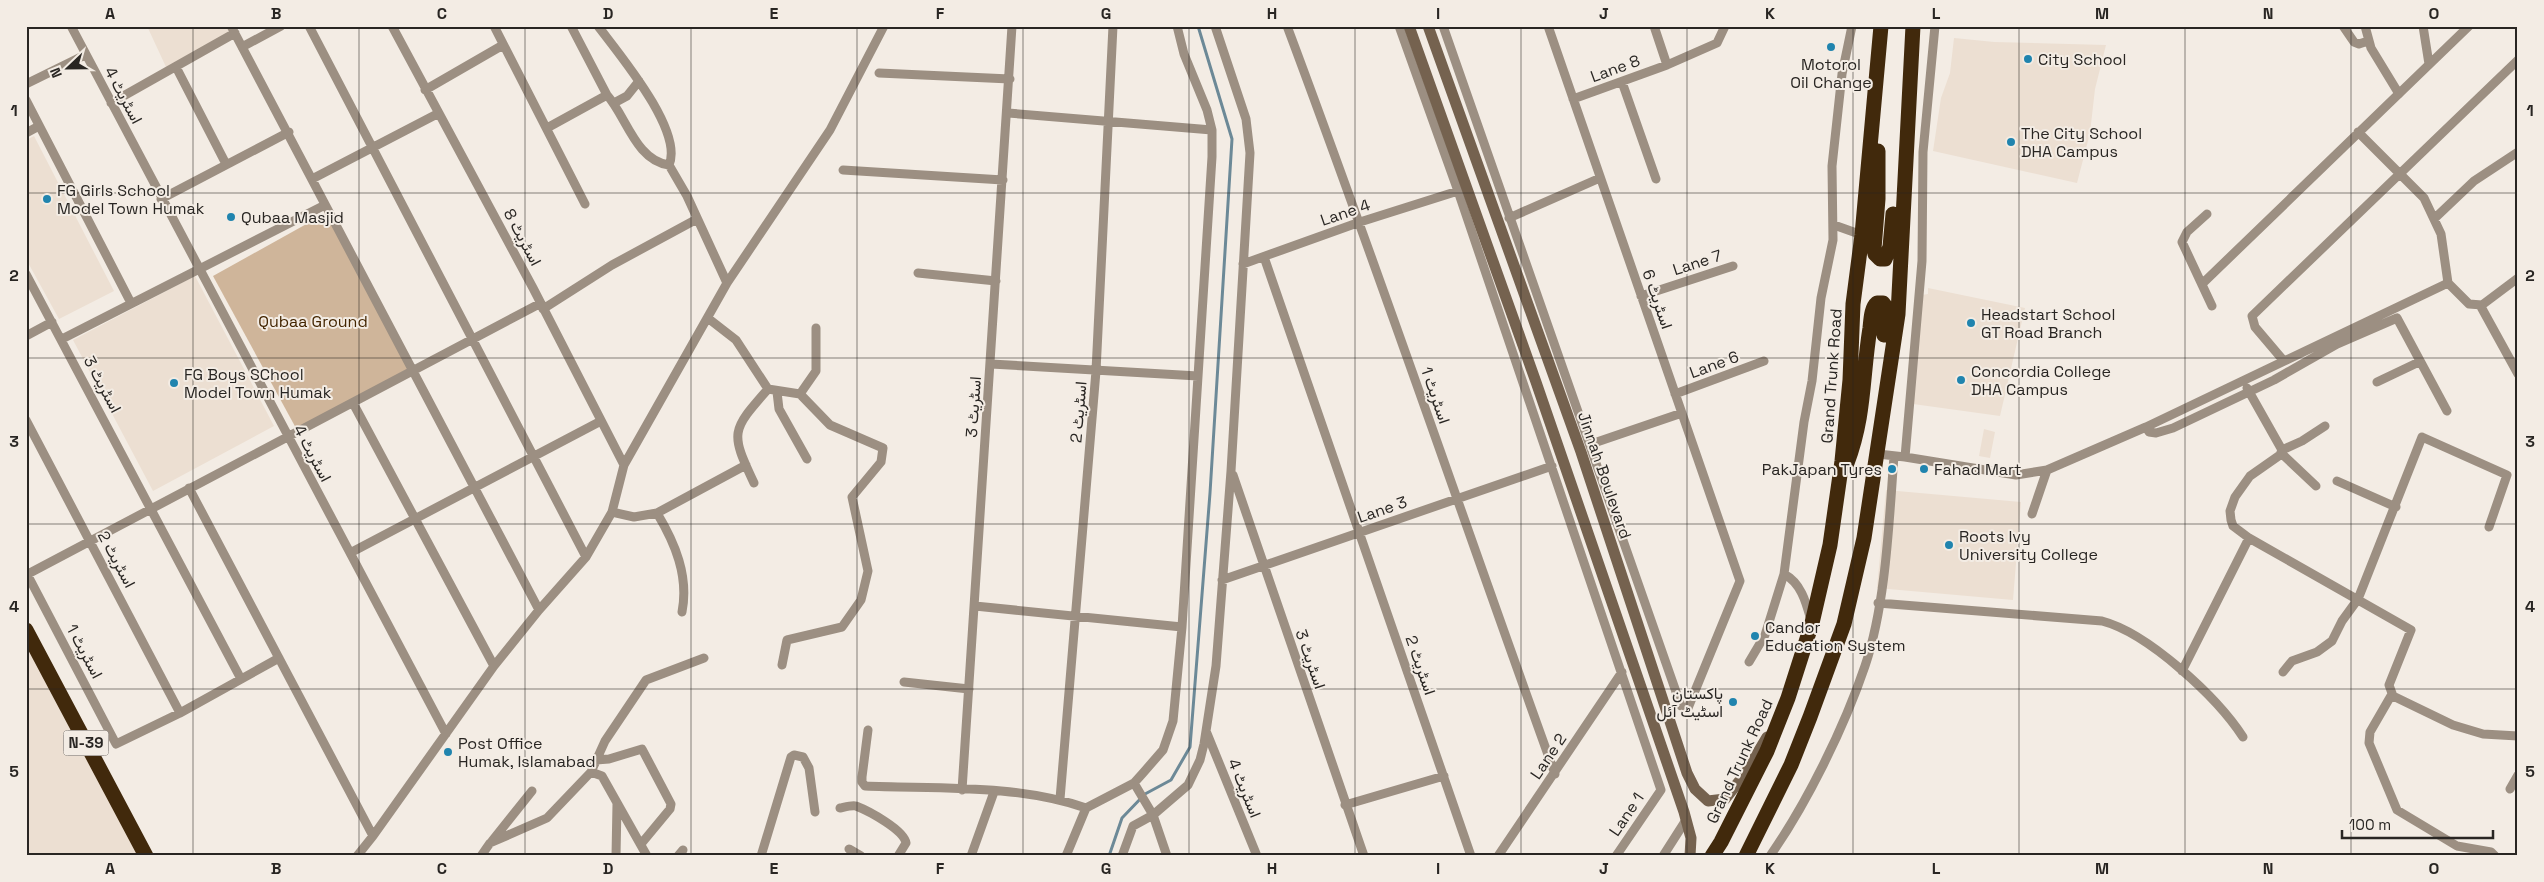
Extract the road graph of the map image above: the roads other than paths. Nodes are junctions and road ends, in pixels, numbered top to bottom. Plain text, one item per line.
1 (71, 26) edge
2 (281, 26) edge
3 (309, 26) edge
4 (392, 26) edge
5 (494, 26) edge
6 (571, 26) edge
7 (598, 26) edge
8 (884, 26) edge
9 (1012, 26) edge
10 (1113, 26) edge
11 (1176, 26) edge
12 (1215, 26) edge
13 (1287, 26) edge
14 (1399, 26) edge
15 (1409, 26) edge
16 (1428, 26) edge
17 (1443, 26) edge
18 (1548, 26) edge
19 (1654, 26) edge
20 (1725, 26) edge
21 (1852, 26) edge
22 (1881, 26) edge
23 (1912, 26) edge
24 (1935, 26) edge
25 (2343, 26) edge
26 (2364, 26) edge
27 (2423, 26) edge
28 (2468, 26) edge
29 (233, 30) edge
30 (2368, 41) junction
31 (503, 45) junction
32 (242, 47) junction
33 (1450, 48) junction
34 (1437, 52) junction
35 (85, 55) junction
36 (1416, 60) junction
37 (2518, 60) edge
38 (2429, 64) junction
39 (1667, 66) junction
40 (1877, 66) junction
41 (176, 67) junction
42 (879, 73) dead end
43 (1010, 79) junction
44 (639, 81) junction
45 (1622, 82) junction
46 (26, 84) edge
47 (425, 90) junction
48 (2399, 94) junction
49 (607, 96) junction
50 (1573, 99) junction
51 (26, 100) edge
52 (111, 103) junction
53 (614, 103) junction
54 (438, 113) junction
55 (1008, 113) junction
56 (1109, 121) junction
57 (39, 126) junction
58 (547, 128) junction
59 (1212, 130) junction
60 (1906, 131) junction
61 (26, 132) edge
62 (289, 132) junction
63 (2358, 132) junction
64 (371, 147) junction
65 (2518, 152) edge
66 (226, 164) junction
67 (669, 165) junction
68 (843, 170) dead end
69 (2399, 174) junction
70 (1600, 178) junction
71 (312, 179) junction
72 (1656, 179) dead end
73 (1003, 180) junction
74 (1458, 191) junction
75 (161, 199) junction
76 (585, 204) dead end
77 (326, 206) junction
78 (2207, 214) dead end
79 (1509, 218) junction
80 (2435, 218) junction
81 (697, 219) junction
82 (1360, 222) junction
83 (1834, 225) junction
84 (1862, 235) junction
85 (1264, 257) junction
86 (1243, 264) junction
87 (1733, 266) dead end
88 (198, 268) junction
89 (918, 273) dead end
90 (26, 274) edge
91 (2518, 278) edge
92 (996, 281) junction
93 (2448, 282) junction
94 (727, 284) junction
95 (2202, 284) junction
96 (1641, 296) junction
97 (131, 303) junction
98 (2480, 305) junction
99 (542, 306) junction
100 (2212, 306) dead end
101 (709, 319) junction
102 (52, 322) junction
103 (816, 328) dead end
104 (26, 336) edge
105 (474, 338) junction
106 (62, 339) junction
107 (2283, 360) junction
108 (1764, 361) dead end
109 (2419, 362) junction
110 (991, 364) junction
111 (413, 371) junction
112 (1096, 371) junction
113 (2518, 374) edge
114 (1198, 376) junction
115 (1554, 376) junction
116 (1536, 382) junction
117 (2243, 382) junction
118 (2376, 382) dead end
119 (768, 389) junction
120 (777, 392) junction
121 (2249, 392) junction
122 (800, 394) junction
123 (1675, 394) junction
124 (353, 403) junction
125 (2447, 412) dead end
126 (1682, 413) junction
127 (26, 420) edge
128 (601, 422) junction
129 (2325, 426) dead end
130 (2146, 427) junction
131 (288, 436) junction
132 (1591, 444) junction
133 (2281, 452) junction
134 (1878, 454) junction
135 (1894, 456) junction
136 (534, 457) junction
137 (1905, 457) junction
138 (807, 459) dead end
139 (624, 464) junction
140 (746, 465) junction
141 (1552, 466) junction
142 (2046, 470) junction
143 (1231, 471) junction
144 (2337, 481) dead end
145 (754, 483) dead end
146 (1839, 485) junction
147 (2316, 486) dead end
148 (190, 488) junction
149 (475, 488) junction
150 (1456, 499) junction
151 (2396, 506) junction
152 (151, 509) junction
153 (612, 512) junction
154 (657, 513) junction
155 (2032, 514) dead end
156 (1615, 515) junction
157 (415, 519) junction
158 (1603, 520) junction
159 (1585, 527) junction
160 (2489, 527) dead end
161 (1360, 532) junction
162 (1574, 532) junction
163 (2249, 538) junction
164 (91, 542) junction
165 (350, 553) junction
166 (586, 557) junction
167 (1263, 566) junction
168 (27, 574) edge
169 (1784, 574) junction
170 (1222, 580) junction
171 (2358, 599) junction
172 (1878, 603) junction
173 (975, 606) junction
174 (539, 610) junction
175 (682, 612) dead end
176 (1076, 617) junction
177 (1812, 623) junction
178 (1182, 627) junction
179 (26, 630) edge
180 (279, 658) junction
181 (704, 658) dead end
182 (1749, 662) dead end
183 (782, 664) dead end
184 (494, 666) junction
185 (1622, 672) junction
186 (2182, 672) junction
187 (2283, 672) dead end
188 (241, 679) junction
189 (904, 682) dead end
190 (969, 689) junction
191 (2392, 694) junction
192 (1788, 698) junction
193 (180, 713) junction
194 (1668, 716) junction
195 (868, 730) dead end
196 (1206, 731) junction
197 (1655, 732) junction
198 (446, 734) junction
199 (2518, 736) edge
200 (2243, 737) dead end
201 (596, 760) junction
202 (591, 772) junction
203 (1555, 774) junction
204 (2518, 775) edge
205 (1444, 776) junction
206 (1136, 786) junction
207 (2510, 788) dead end
208 (532, 790) dead end
209 (962, 790) junction
210 (994, 792) junction
211 (1060, 799) junction
212 (617, 802) junction
213 (1345, 805) junction
214 (840, 808) dead end
215 (1086, 808) junction
216 (815, 812) dead end
217 (1153, 815) junction
218 (1686, 820) junction
219 (373, 836) junction
220 (490, 843) junction
221 (641, 844) junction
222 (849, 849) dead end
223 (146, 856) edge
224 (357, 856) edge
225 (481, 856) edge
226 (616, 856) edge
227 (646, 856) edge
228 (761, 856) edge
229 (862, 856) edge
230 (898, 856) edge
231 (971, 856) edge
232 (1066, 856) edge
233 (1122, 856) edge
234 (1167, 856) edge
235 (1256, 856) edge
236 (1364, 856) edge
237 (1471, 856) edge
238 (1498, 856) edge
239 (1616, 856) edge
240 (1663, 856) edge
241 (1690, 856) edge
242 (1712, 856) edge
243 (1746, 856) edge
244 (1770, 856) edge
245 (2495, 856) edge

1 - 35 street, اسٹریٹ 4
2 - 32 street
3 - 64 street
4 - 47 street, اسٹریٹ 8
5 - 31 street
6 - 49 street
7 - 44 street
8 - 94 street
9 - 43 street, اسٹریٹ 3
10 - 56 street, اسٹریٹ 2
11 - 59 street
12 - 86 street
13 - 82 street, اسٹریٹ 1
14 - 36 street
15 - 36 street
16 - 34 street, Jinnah Boulevard
17 - 33 street
18 - 50 street, اسٹریٹ 6
19 - 39 street
20 - 39 street
21 - 83 street
22 - 40 highway, Grand Trunk Road
23 - 60 highway
24 - 137 street
25 - 30 street
26 - 30 street
27 - 38 street
28 - 38 street
29 - 32 street
29 - 41 street
30 - 48 street
31 - 47 street
31 - 58 street
32 - 62 street
33 - 34 street
33 - 79 street
34 - 115 street, Jinnah Boulevard
35 - 46 street
35 - 52 street, اسٹریٹ 4
36 - 74 street
36 - 116 street
37 - 69 street
38 - 48 street
39 - 45 street, Lane 8
40 - 60 highway
40 - 84 highway, Grand Trunk Road
41 - 52 street
41 - 66 street
42 - 43 street
43 - 55 street, اسٹریٹ 3
44 - 53 street
44 - 67 street
45 - 50 street, Lane 8
45 - 72 street
47 - 54 street, اسٹریٹ 8
48 - 63 street
49 - 53 street
49 - 58 street
50 - 70 street, اسٹریٹ 6
51 - 57 street
52 - 75 street, اسٹریٹ 4
53 - 67 street
54 - 64 street
54 - 99 street, اسٹریٹ 8
55 - 56 street
55 - 73 street, اسٹریٹ 3
56 - 59 street
56 - 112 street, اسٹریٹ 2
57 - 61 street
57 - 97 street
58 - 76 street
59 - 114 street
60 - 134 highway
62 - 66 street
62 - 71 street
63 - 69 street
63 - 95 street
64 - 71 street
64 - 105 street
65 - 80 street
66 - 75 street
67 - 81 street
68 - 73 street
69 - 80 street
69 - 107 street
70 - 79 street
70 - 96 street, اسٹریٹ 6
71 - 77 street
73 - 92 street, اسٹریٹ 3
74 - 82 street, Lane 4
74 - 141 street
75 - 88 street, اسٹریٹ 4
77 - 88 street
77 - 111 street
78 - 95 street
79 - 132 street
80 - 93 street
81 - 94 street
81 - 99 street
82 - 85 street, Lane 4
82 - 150 street, اسٹریٹ 1
83 - 84 street
83 - 169 street
84 - 146 highway, Grand Trunk Road
85 - 86 street, Lane 4
85 - 161 street, اسٹریٹ 2
86 - 143 street
87 - 96 street, Lane 7
88 - 97 street
88 - 131 street, اسٹریٹ 4
89 - 92 street
90 - 102 street, اسٹریٹ 3
91 - 98 street
92 - 110 street, اسٹریٹ 3
93 - 98 street
93 - 107 street
94 - 101 street
95 - 100 street
96 - 123 street, اسٹریٹ 6
97 - 106 street
98 - 113 street
99 - 105 street
99 - 128 street, اسٹریٹ 8
101 - 119 street
101 - 139 street
102 - 104 street
102 - 106 street, اسٹریٹ 3
103 - 122 street
105 - 111 street
105 - 136 street
106 - 152 street, اسٹریٹ 3
107 - 117 street
108 - 123 street, Lane 6
109 - 118 street
109 - 121 street
109 - 125 street
110 - 112 street
110 - 173 street, اسٹریٹ 3
111 - 124 street
111 - 149 street
112 - 114 street
112 - 176 street, اسٹریٹ 2
114 - 178 street
115 - 116 street
115 - 158 street, Jinnah Boulevard
116 - 159 street
117 - 121 street
117 - 130 street
119 - 120 street
119 - 140 street
120 - 122 street
120 - 138 street
121 - 130 street
121 - 133 street
122 - 183 street
123 - 126 street, اسٹریٹ 6
124 - 131 street
124 - 157 street
126 - 132 street
126 - 156 street, اسٹریٹ 6
127 - 164 street, اسٹریٹ 2
128 - 136 street
128 - 139 street, اسٹریٹ 8
129 - 133 street
130 - 142 street
131 - 148 street
131 - 165 street, اسٹریٹ 4
132 - 156 street
133 - 147 street
133 - 163 street
134 - 135 street
134 - 146 highway
134 - 243 highway
135 - 137 street
135 - 172 street
136 - 149 street
136 - 166 street
137 - 142 street
139 - 153 street
140 - 145 street
140 - 154 street
141 - 150 street, Lane 3
141 - 162 street
142 - 155 street
143 - 167 street, اسٹریٹ 3
143 - 170 street
144 - 151 street
146 - 177 highway, Grand Trunk Road
148 - 152 street
148 - 180 street
149 - 157 street
149 - 174 street
150 - 161 street, Lane 3
150 - 203 street, اسٹریٹ 1
151 - 160 street
151 - 171 street
152 - 164 street
152 - 188 street, اسٹریٹ 3
153 - 154 street
153 - 166 street
154 - 175 street
156 - 158 street
157 - 165 street
157 - 184 street
158 - 194 street, Jinnah Boulevard
159 - 162 street
159 - 197 street
161 - 167 street, Lane 3
161 - 205 street, اسٹریٹ 2
162 - 185 street
163 - 171 street
163 - 186 street
164 - 168 street
164 - 193 street, اسٹریٹ 2
165 - 198 street, اسٹریٹ 4
166 - 174 street
167 - 170 street, Lane 3
167 - 213 street, اسٹریٹ 3
168 - 193 street, اسٹریٹ 1
169 - 177 street
169 - 182 street
170 - 196 street
171 - 187 street
171 - 191 street
172 - 186 street
172 - 244 street
173 - 176 street
173 - 190 street, اسٹریٹ 3
174 - 184 street
176 - 178 street
176 - 211 street, اسٹریٹ 2
177 - 192 highway, Grand Trunk Road
178 - 206 street
179 - 223 highway, N-39
180 - 188 street
180 - 219 street
181 - 201 street
184 - 198 street
185 - 203 street, Lane 2
185 - 239 street, Lane 1
186 - 200 street
188 - 193 street
189 - 190 street
190 - 209 street, اسٹریٹ 3
191 - 199 street
191 - 245 street
192 - 194 street, Jinnah Boulevard
192 - 242 highway, Grand Trunk Road
194 - 197 street
195 - 209 street
196 - 217 street
196 - 235 street, اسٹریٹ 4
197 - 218 street
198 - 219 street
201 - 202 street
201 - 221 street
202 - 212 street
202 - 220 street
203 - 238 street, Lane 2
204 - 207 street
205 - 213 street
205 - 237 street, اسٹریٹ 2
206 - 215 street
206 - 217 street
208 - 220 street
209 - 210 street
210 - 211 street
210 - 231 street
211 - 215 street
212 - 221 street
212 - 226 street
213 - 236 street, اسٹریٹ 3
214 - 230 street
215 - 232 street
216 - 228 street
217 - 233 street
217 - 234 street
218 - 240 street
218 - 241 street
219 - 224 street
220 - 225 street
221 - 227 street
222 - 229 street

